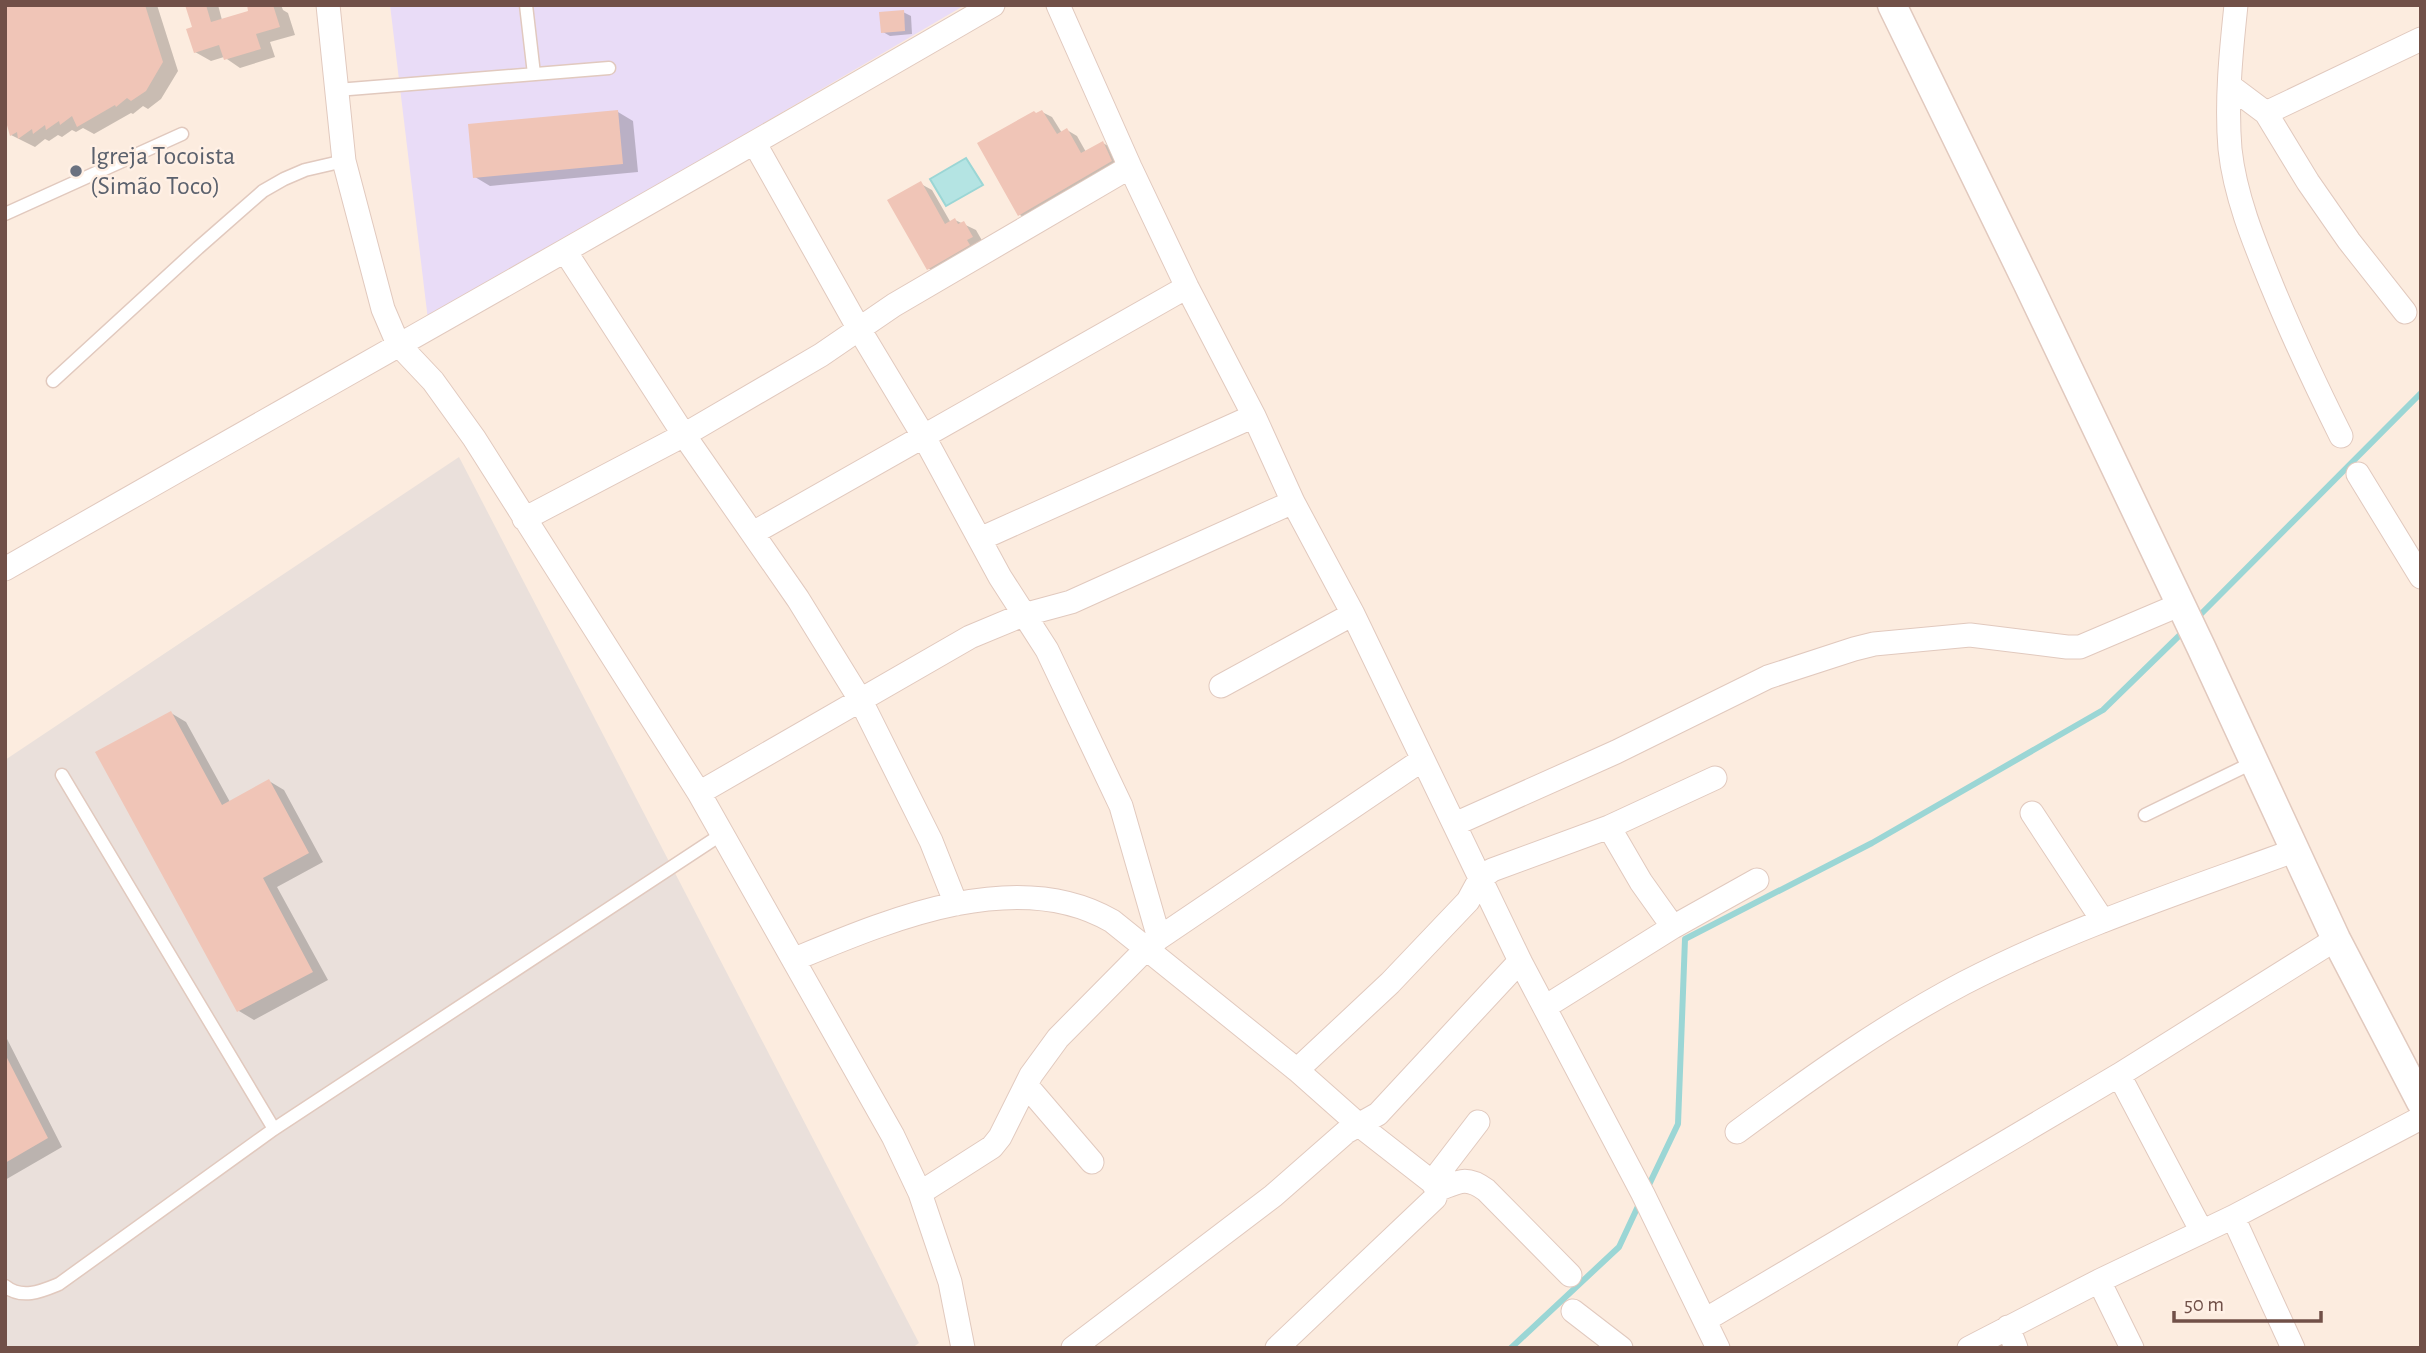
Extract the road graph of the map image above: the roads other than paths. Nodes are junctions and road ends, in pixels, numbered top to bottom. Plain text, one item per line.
1 (328, 5) edge
2 (526, 5) edge
3 (993, 5) edge
4 (1058, 5) edge
5 (1892, 5) edge
6 (2236, 5) edge
7 (2421, 39) edge
8 (609, 68) dead end
9 (534, 74) junction
10 (2230, 86) junction
11 (337, 90) junction
12 (2266, 113) junction
13 (182, 135) dead end
14 (755, 144) junction
15 (344, 161) junction
16 (1130, 167) junction
17 (5, 214) edge
18 (565, 251) junction
19 (1187, 287) junction
20 (2405, 312) dead end
21 (859, 329) junction
22 (398, 344) junction
23 (53, 381) dead end
24 (1254, 416) junction
25 (684, 435) junction
26 (2341, 436) dead end
27 (924, 438) junction
28 (2358, 474) dead end
29 (1293, 502) junction
30 (524, 519) junction
31 (753, 533) junction
32 (980, 539) junction
33 (5, 569) edge
34 (2421, 577) edge
35 (2182, 609) junction
36 (1353, 614) junction
37 (1023, 615) junction
38 (1221, 686) dead end
39 (861, 701) junction
40 (1422, 760) junction
41 (2254, 762) junction
42 (62, 775) dead end
43 (1715, 778) dead end
44 (699, 793) junction
45 (2032, 813) dead end
46 (2145, 815) dead end
47 (1455, 824) junction
48 (1609, 827) junction
49 (722, 834) junction
50 (2296, 850) junction
51 (1480, 879) junction
52 (1757, 880) dead end
53 (956, 904) junction
54 (2103, 921) junction
55 (1673, 928) junction
56 (2336, 939) junction
57 (1153, 943) junction
58 (795, 959) junction
59 (1520, 961) junction
60 (1545, 1007) junction
61 (1297, 1070) junction
62 (2119, 1075) junction
63 (1026, 1085) junction
64 (2421, 1102) edge
65 (2421, 1118) edge
66 (1478, 1122) dead end
67 (1359, 1125) junction
68 (274, 1129) junction
69 (1737, 1132) dead end
70 (1092, 1162) dead end
71 (1434, 1186) junction
72 (920, 1193) junction
73 (2233, 1217) junction
74 (2202, 1232) junction
75 (1570, 1275) dead end
76 (2099, 1281) junction
77 (5, 1286) edge
78 (1573, 1311) dead end
79 (1705, 1320) junction
80 (2012, 1338) edge
81 (963, 1348) edge
82 (1073, 1348) edge
83 (1277, 1348) edge
84 (1621, 1348) edge
85 (1718, 1348) edge
86 (1969, 1348) edge
87 (2132, 1348) edge
88 (2292, 1348) edge

1 - 11 street
2 - 9 lane
3 - 14 street
4 - 16 street
5 - 35 street
6 - 10 street
7 - 12 street
8 - 9 lane
9 - 11 lane
10 - 12 street
10 - 26 street
11 - 15 street
12 - 20 street
13 - 17 lane
14 - 18 street
14 - 21 street
15 - 22 street
15 - 23 lane
16 - 19 street
16 - 21 street
18 - 22 street
18 - 25 street
19 - 24 street
19 - 27 street
21 - 25 street
21 - 27 street
22 - 30 street
22 - 33 street
24 - 29 street
24 - 32 street
25 - 30 street
25 - 31 street
27 - 31 street
27 - 32 street
28 - 34 street
29 - 36 street
29 - 37 street
30 - 44 street
31 - 39 street
32 - 37 street
35 - 41 street
35 - 47 street
36 - 38 street
36 - 40 street
37 - 39 street
37 - 57 street
39 - 44 street
39 - 53 street
40 - 47 street
40 - 57 street
41 - 46 lane
41 - 50 street
42 - 68 lane
43 - 48 street
44 - 49 street
45 - 54 street
47 - 51 street
48 - 51 street
48 - 55 street
49 - 58 street
49 - 68 lane
50 - 54 street
50 - 56 street
51 - 59 street
51 - 61 street
52 - 55 street
53 - 57 street
53 - 58 street
54 - 69 street
55 - 60 street
56 - 62 street
56 - 64 street
57 - 61 street
57 - 63 street
58 - 72 street
59 - 60 street
59 - 67 street
60 - 79 street
61 - 67 street
62 - 74 street
62 - 79 street
63 - 70 street
63 - 72 street
65 - 73 street
66 - 71 street
67 - 71 street
67 - 82 street
68 - 77 lane
71 - 75 street
71 - 83 street
72 - 81 street
73 - 74 street
73 - 88 street
74 - 76 street
76 - 80 street
76 - 87 street
78 - 84 street
79 - 85 street
80 - 86 street

